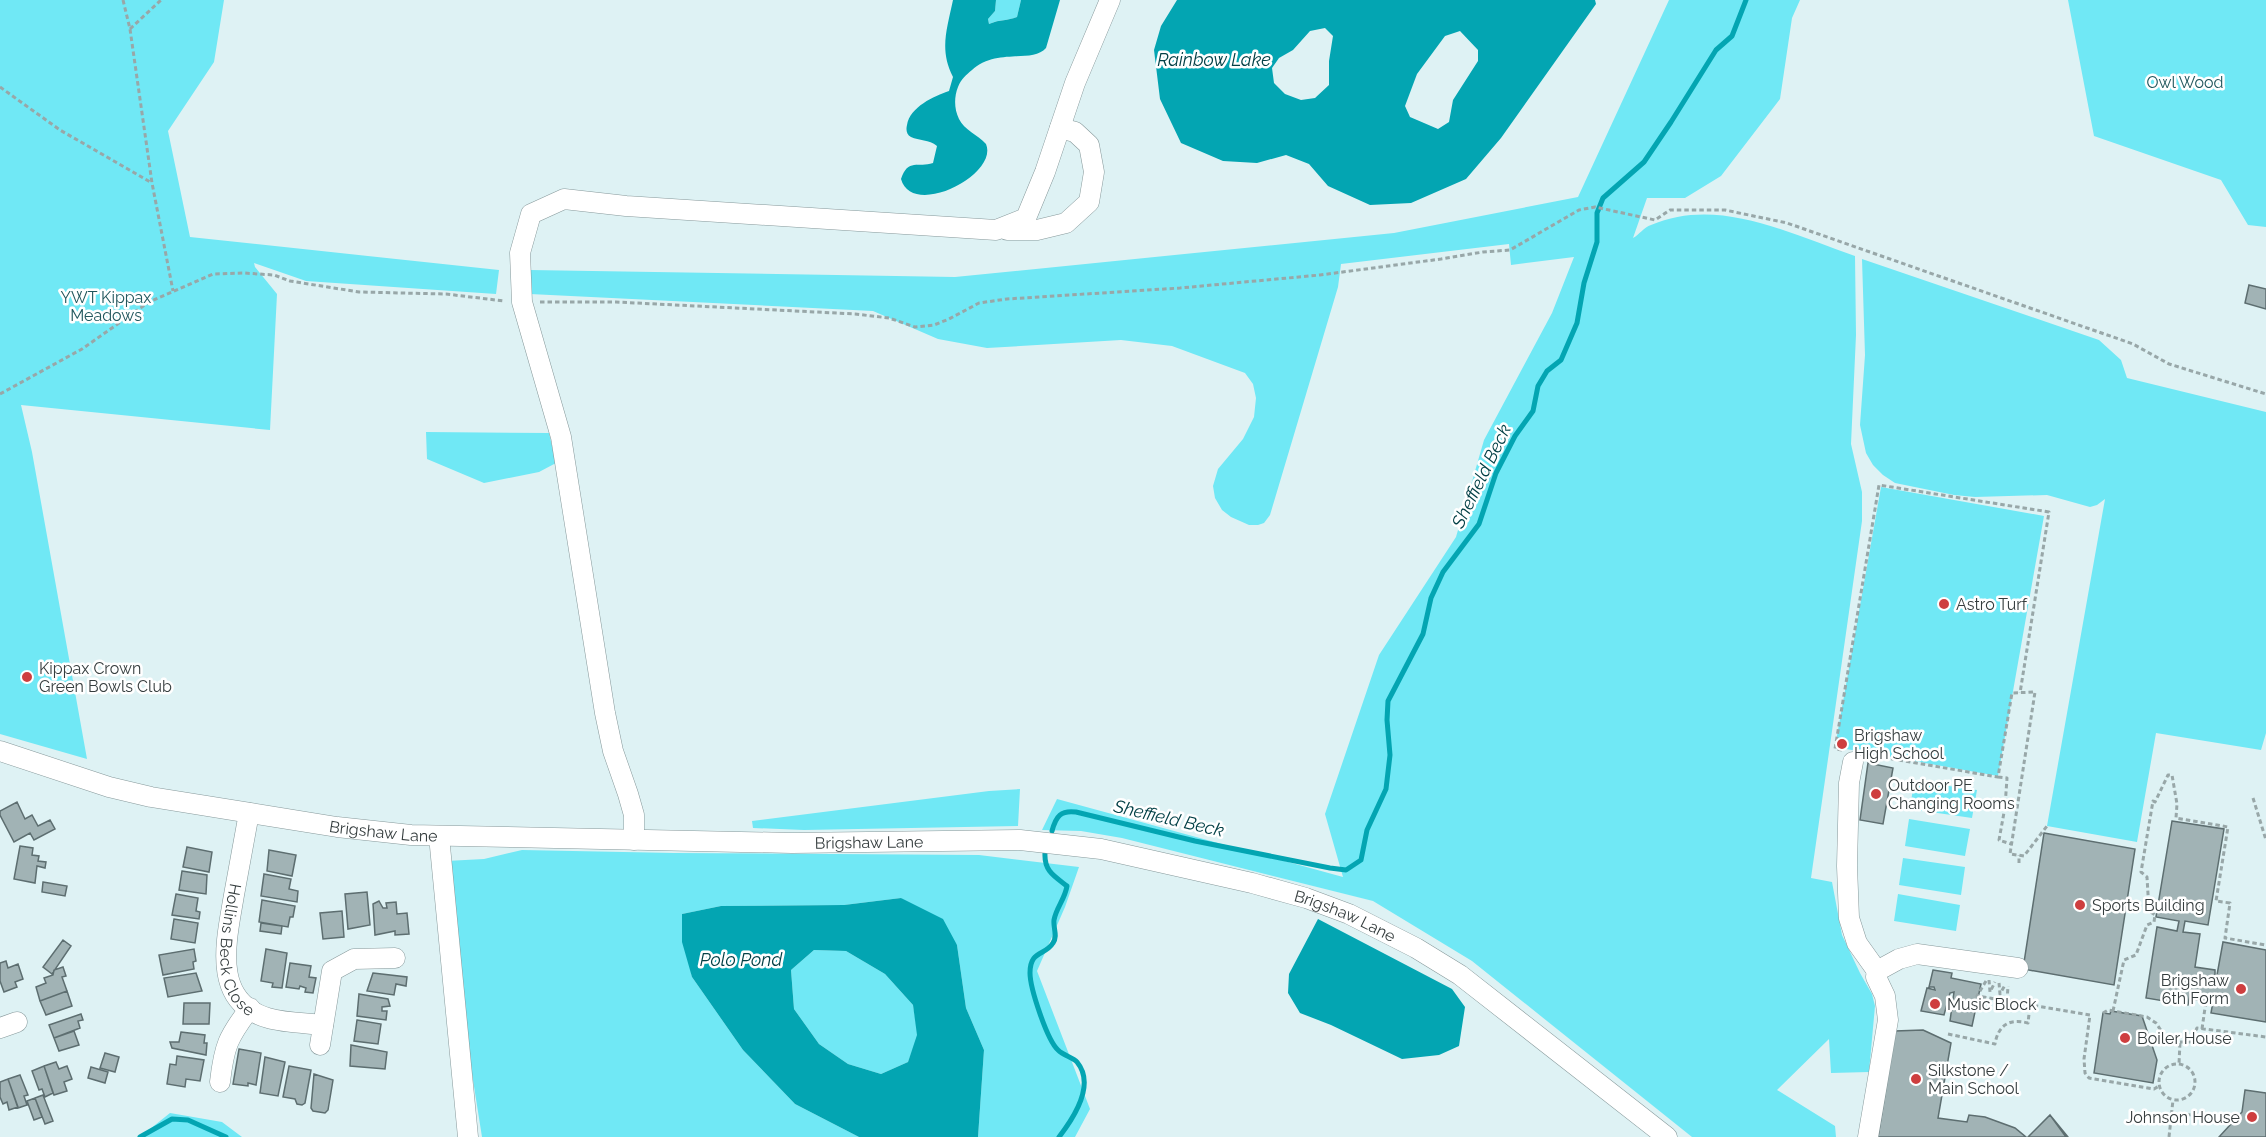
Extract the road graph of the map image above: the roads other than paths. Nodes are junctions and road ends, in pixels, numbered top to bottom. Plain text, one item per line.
1 (1110, 0) edge
2 (1060, 128) junction
3 (996, 230) junction
4 (0, 751) edge
5 (1855, 756) road end
6 (249, 813) junction
7 (439, 836) junction
8 (634, 840) junction
9 (395, 958) dead end
10 (2018, 968) dead end
11 (1877, 971) junction
12 (250, 1008) junction
13 (323, 1025) junction
14 (320, 1045) dead end
15 (220, 1082) dead end
16 (468, 1137) edge
17 (1667, 1137) edge
18 (1868, 1137) edge

1 - 2 street
2 - 3 street
2 - 3 street
3 - 8 street
4 - 6 street, Brigshaw Lane
5 - 11 street
6 - 7 street, Brigshaw Lane
6 - 12 street, Hollins Beck Close
7 - 8 street, Brigshaw Lane
7 - 16 street
8 - 17 street, Brigshaw Lane
9 - 13 street
10 - 11 street
11 - 18 street
12 - 13 street, Hollins Beck Close
12 - 15 street
13 - 14 street

